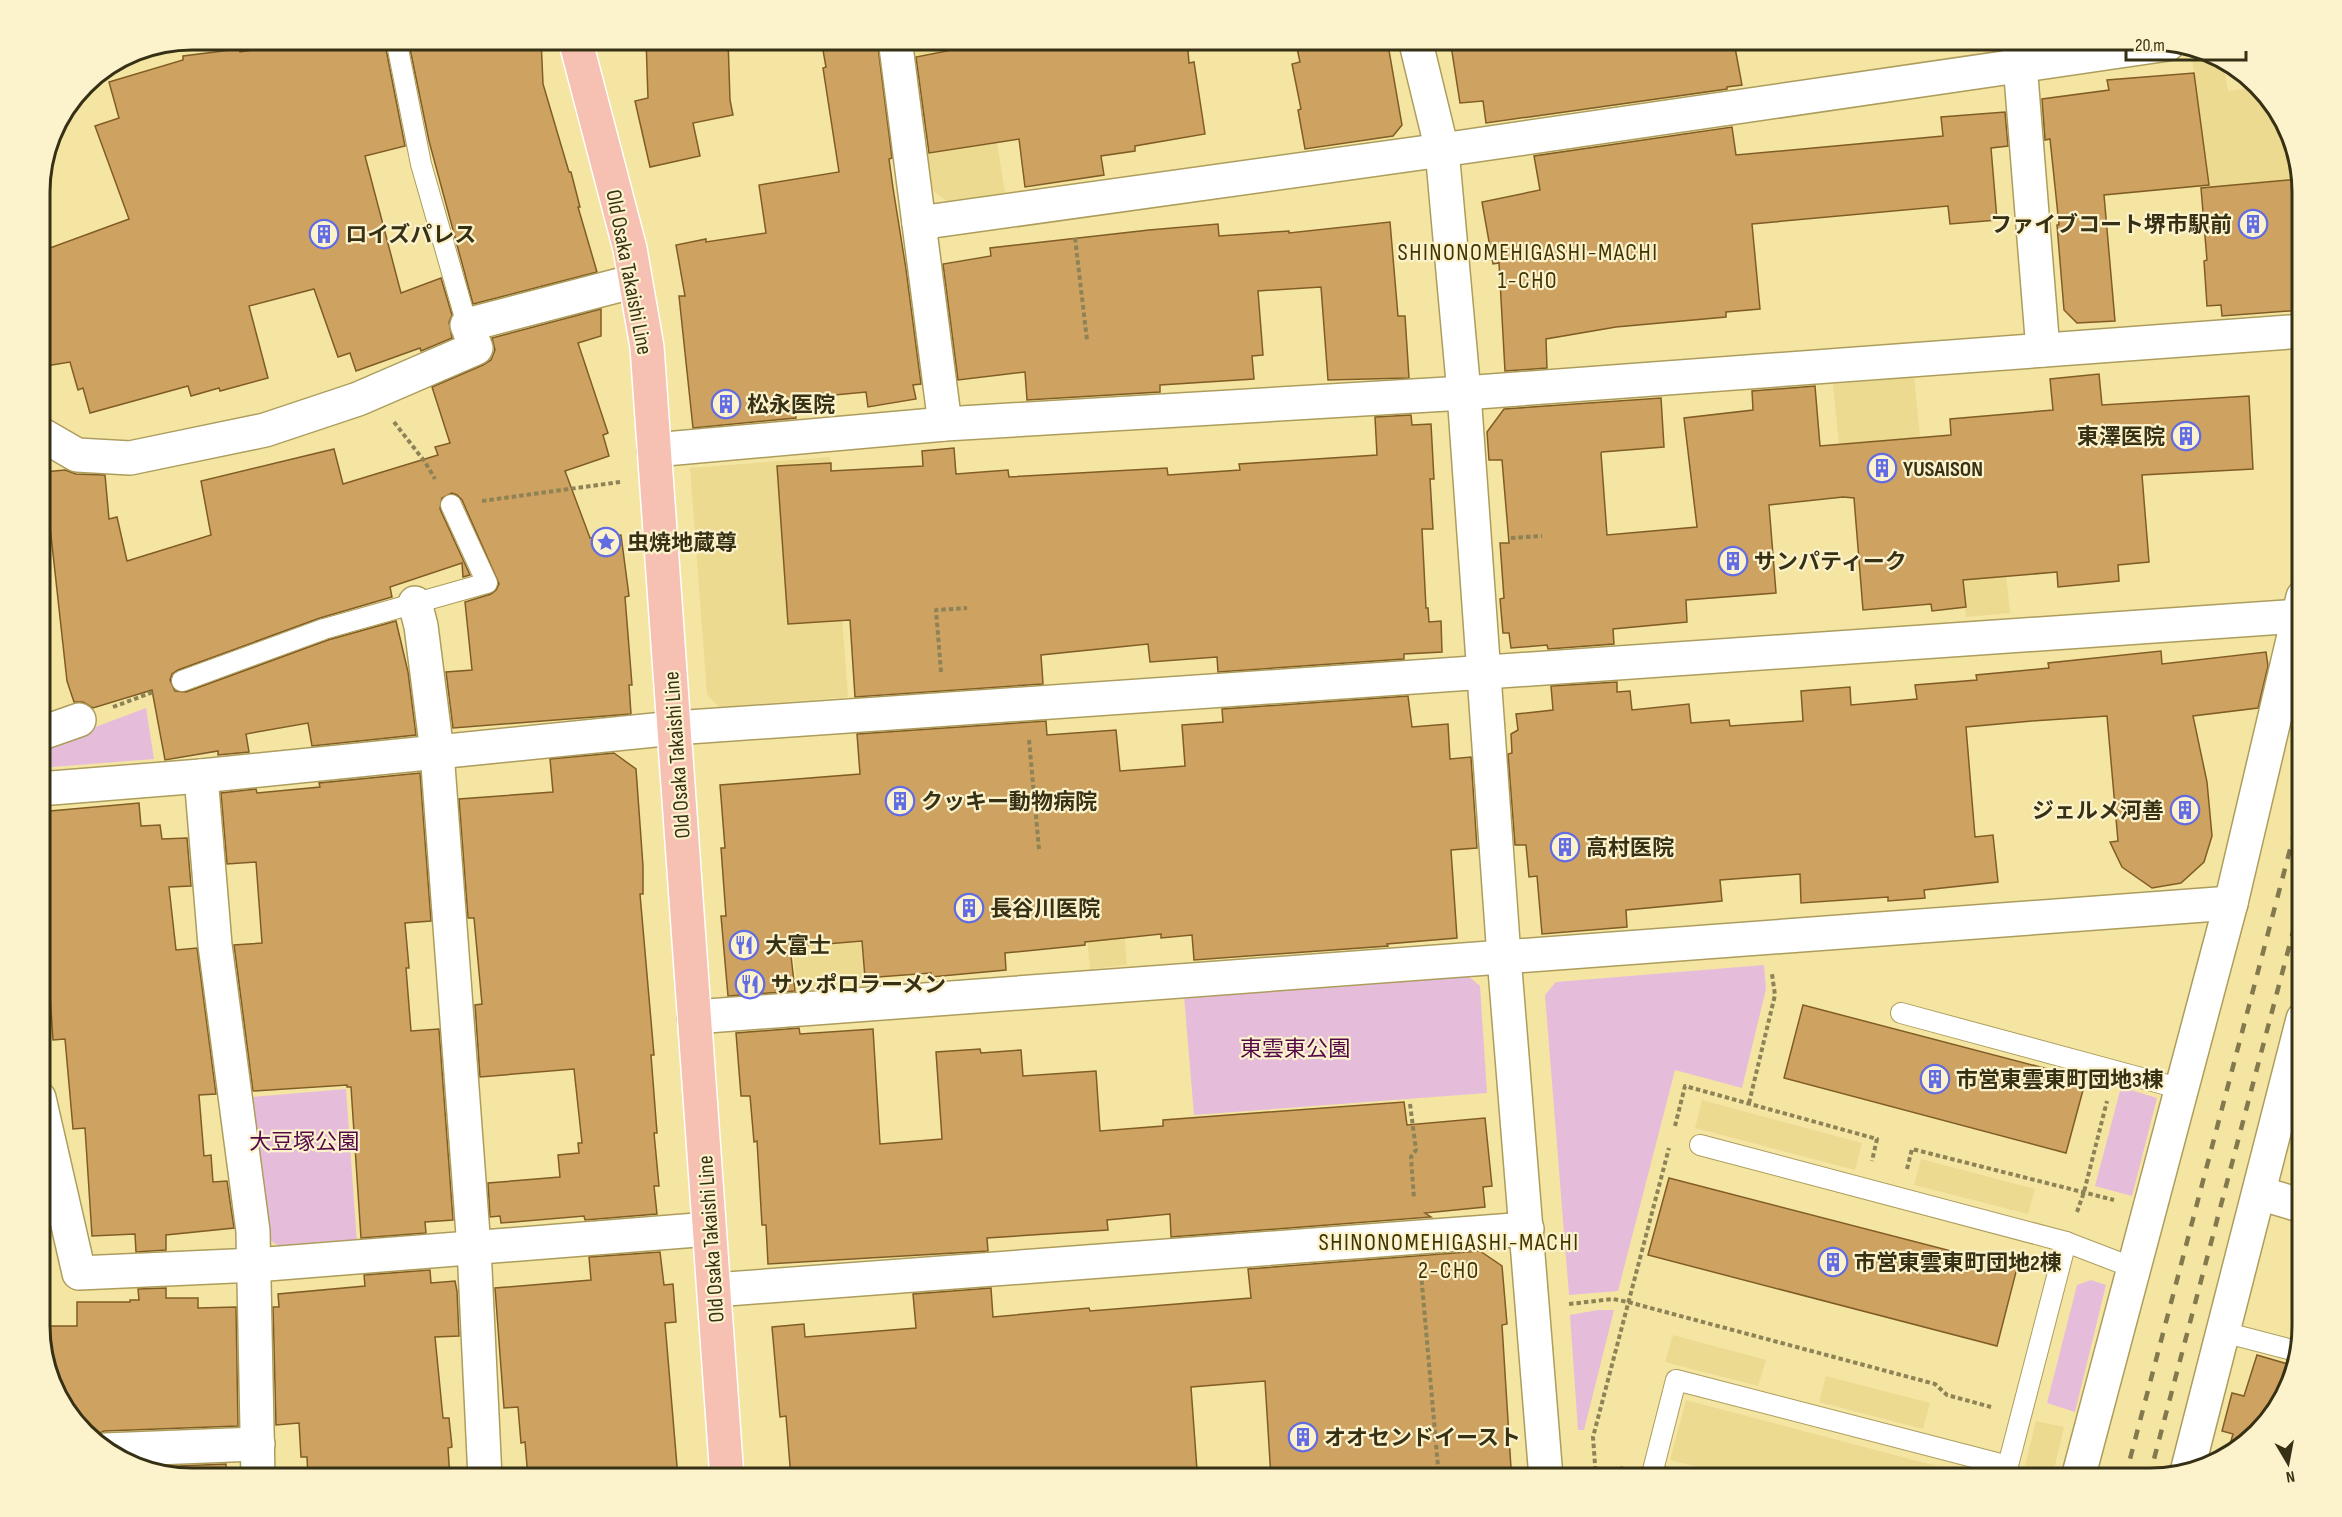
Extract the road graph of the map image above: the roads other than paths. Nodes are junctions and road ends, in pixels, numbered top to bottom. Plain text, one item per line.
1 (398, 50) edge
2 (578, 50) edge
3 (896, 50) edge
4 (1418, 50) edge
5 (2056, 50) edge
6 (2019, 52) edge
7 (1442, 150) junction
8 (919, 223) junction
9 (635, 281) junction
10 (467, 325) junction
11 (2292, 332) edge
12 (2043, 351) junction
13 (1464, 393) junction
14 (945, 424) junction
15 (50, 439) edge
16 (655, 464) junction
17 (451, 505) road end
18 (415, 603) junction
19 (2292, 608) edge
20 (2292, 645) edge
21 (1483, 672) junction
22 (182, 681) road end
23 (79, 720) road end
24 (674, 728) junction
25 (50, 730) edge
26 (437, 752) junction
27 (201, 776) junction
28 (50, 788) edge
29 (2231, 903) junction
30 (1504, 957) junction
31 (1901, 1013) dead end
32 (694, 1017) junction
33 (2292, 1062) edge
34 (2182, 1089) junction
35 (1700, 1145) dead end
36 (50, 1146) edge
37 (2259, 1193) junction
38 (2292, 1203) edge
39 (709, 1229) junction
40 (1527, 1229) junction
41 (2066, 1242) junction
42 (474, 1248) junction
43 (255, 1265) junction
44 (2134, 1268) junction
45 (714, 1290) junction
46 (2223, 1332) junction
47 (2290, 1349) edge
48 (258, 1444) junction
49 (122, 1449) edge
50 (2193, 1461) edge
51 (258, 1468) edge
52 (485, 1468) edge
53 (726, 1468) edge
54 (1544, 1468) edge
55 (1654, 1468) edge
56 (1992, 1468) edge
57 (2007, 1468) edge
58 (2081, 1468) edge

1 - 10 lane
2 - 9 main road, Old Osaka Takaishi Line
3 - 8 street
4 - 7 street
5 - 6 street
6 - 7 street
6 - 12 street
7 - 8 street
7 - 13 street
8 - 14 street
9 - 10 street
9 - 16 main road, Old Osaka Takaishi Line
10 - 15 street
11 - 12 street
12 - 13 street
13 - 14 street
13 - 21 street
14 - 16 street
16 - 24 main road, Old Osaka Takaishi Line
17 - 18 lane
18 - 22 lane
18 - 26 street
19 - 21 street
20 - 29 street
21 - 24 street
21 - 30 street
23 - 25 street
24 - 26 street
24 - 32 main road, Old Osaka Takaishi Line
26 - 27 street
26 - 42 street
27 - 28 street
27 - 43 street
29 - 30 street
29 - 34 street
30 - 32 street
30 - 40 street
31 - 34 lane
32 - 39 main road, Old Osaka Takaishi Line
33 - 37 street
34 - 44 street
35 - 41 lane
36 - 43 street
37 - 38 street
37 - 46 street
39 - 42 street
39 - 45 main road, Old Osaka Takaishi Line
40 - 45 street
40 - 54 street
41 - 44 lane
41 - 57 lane
42 - 43 street
42 - 52 street
43 - 48 street
44 - 58 street
45 - 53 main road, Old Osaka Takaishi Line
46 - 47 lane
46 - 50 street
48 - 49 street
48 - 51 street
55 - 56 lane

